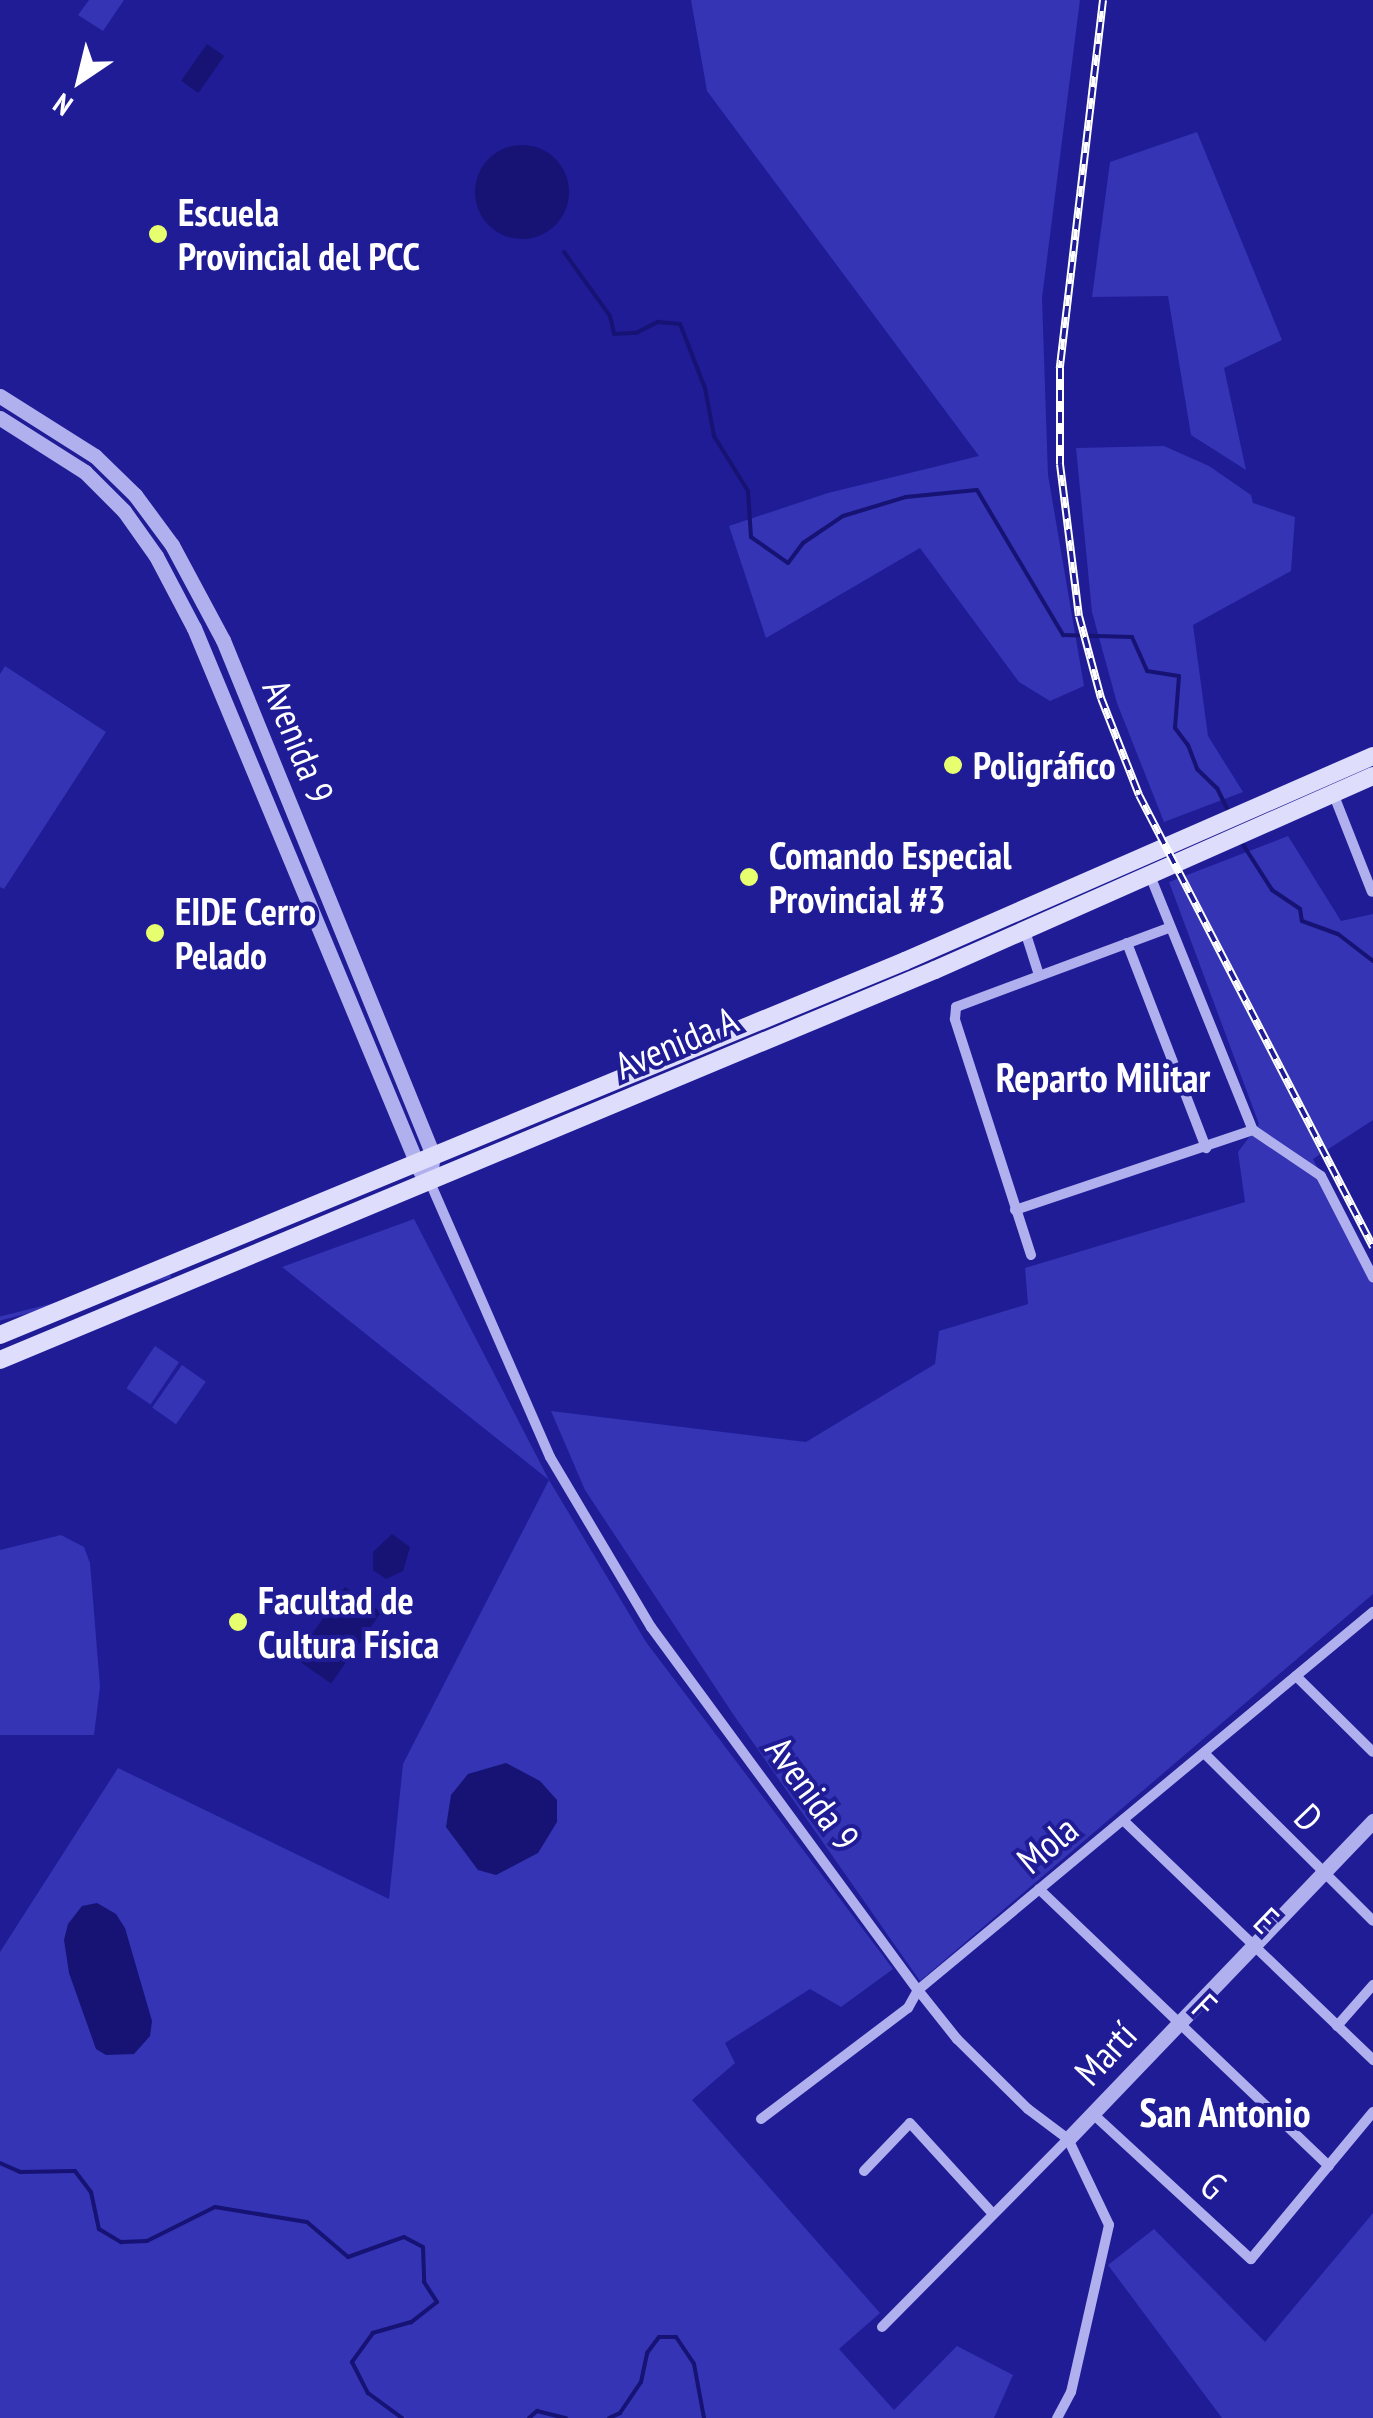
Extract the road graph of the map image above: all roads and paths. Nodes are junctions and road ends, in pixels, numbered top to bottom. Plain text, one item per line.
1 (0, 396) edge
2 (32, 416) junction
3 (0, 418) edge
4 (23, 432) junction
5 (1373, 756) edge
6 (272, 762) junction
7 (251, 771) junction
8 (1373, 776) edge
9 (1333, 793) junction
10 (1244, 821) junction
11 (1224, 830) junction
12 (1149, 872) junction
13 (1372, 892) edge
14 (1017, 912) junction
15 (1168, 928) junction
16 (1025, 931) junction
17 (1127, 943) junction
18 (1039, 975) junction
19 (1253, 1130) junction
20 (1206, 1148) junction
21 (433, 1155) junction
22 (413, 1164) junction
23 (429, 1180) junction
24 (1015, 1210) junction
25 (1031, 1255) dead end
26 (192, 1256) junction
27 (216, 1270) junction
28 (1373, 1277) edge
29 (0, 1334) edge
30 (0, 1360) edge
31 (1373, 1613) edge
32 (1296, 1676) junction
33 (1373, 1752) edge
34 (1204, 1753) junction
35 (1123, 1820) junction
36 (1373, 1821) edge
37 (1322, 1874) junction
38 (1040, 1890) junction
39 (1373, 1921) edge
40 (1252, 1948) junction
41 (1373, 1985) edge
42 (918, 1990) junction
43 (1178, 2022) junction
44 (1337, 2026) junction
45 (1373, 2060) edge
46 (1373, 2112) edge
47 (1092, 2113) junction
48 (760, 2119) dead end
49 (1068, 2139) junction
50 (1329, 2166) junction
51 (864, 2172) dead end
52 (993, 2214) junction
53 (882, 2327) dead end
54 (1057, 2418) edge

1 - 2 street, Avenida 9
2 - 4 street
2 - 6 street, Avenida 9
3 - 4 street, Avenida 9
4 - 7 street, Avenida 9
5 - 10 main road, Avenida A
6 - 7 street
6 - 21 street, Avenida 9
7 - 22 street, Avenida 9
8 - 9 main road, Avenida A
9 - 10 main road, Avenida A
9 - 13 street
10 - 11 main road, Avenida A
11 - 12 main road, Avenida A
11 - 14 main road, Avenida A
12 - 15 street
12 - 16 main road, Avenida A
14 - 16 street
14 - 21 main road, Avenida A
15 - 17 street
15 - 19 street
16 - 18 street
16 - 23 main road, Avenida A
17 - 18 street
17 - 20 street
18 - 24 street
19 - 20 street
19 - 28 street
20 - 24 street
21 - 22 main road, Avenida A
21 - 23 street
22 - 23 street, Avenida 9
22 - 26 main road, Avenida A
23 - 27 main road, Avenida A
23 - 42 street, Avenida 9
24 - 25 street
26 - 27 main road
26 - 29 main road, Avenida A
27 - 30 main road, Avenida A
31 - 32 street, Mola
32 - 33 street
32 - 34 street, Mola
34 - 35 street, Mola
34 - 37 street, D
35 - 38 street, Mola
35 - 40 street, E
36 - 37 street, Martí
37 - 39 street, D
37 - 40 street, Martí
38 - 42 street, Mola
38 - 43 street, F
40 - 43 street, Martí
40 - 44 street, E
41 - 44 street
42 - 48 street, Mola
42 - 49 street, Avenida 9
43 - 47 street, Martí
43 - 50 street, F
44 - 45 street, E
46 - 50 street
47 - 49 street, Martí
47 - 50 street, G
49 - 52 street, Martí
49 - 54 street, Avenida 9
51 - 52 street
52 - 53 street, Martí

